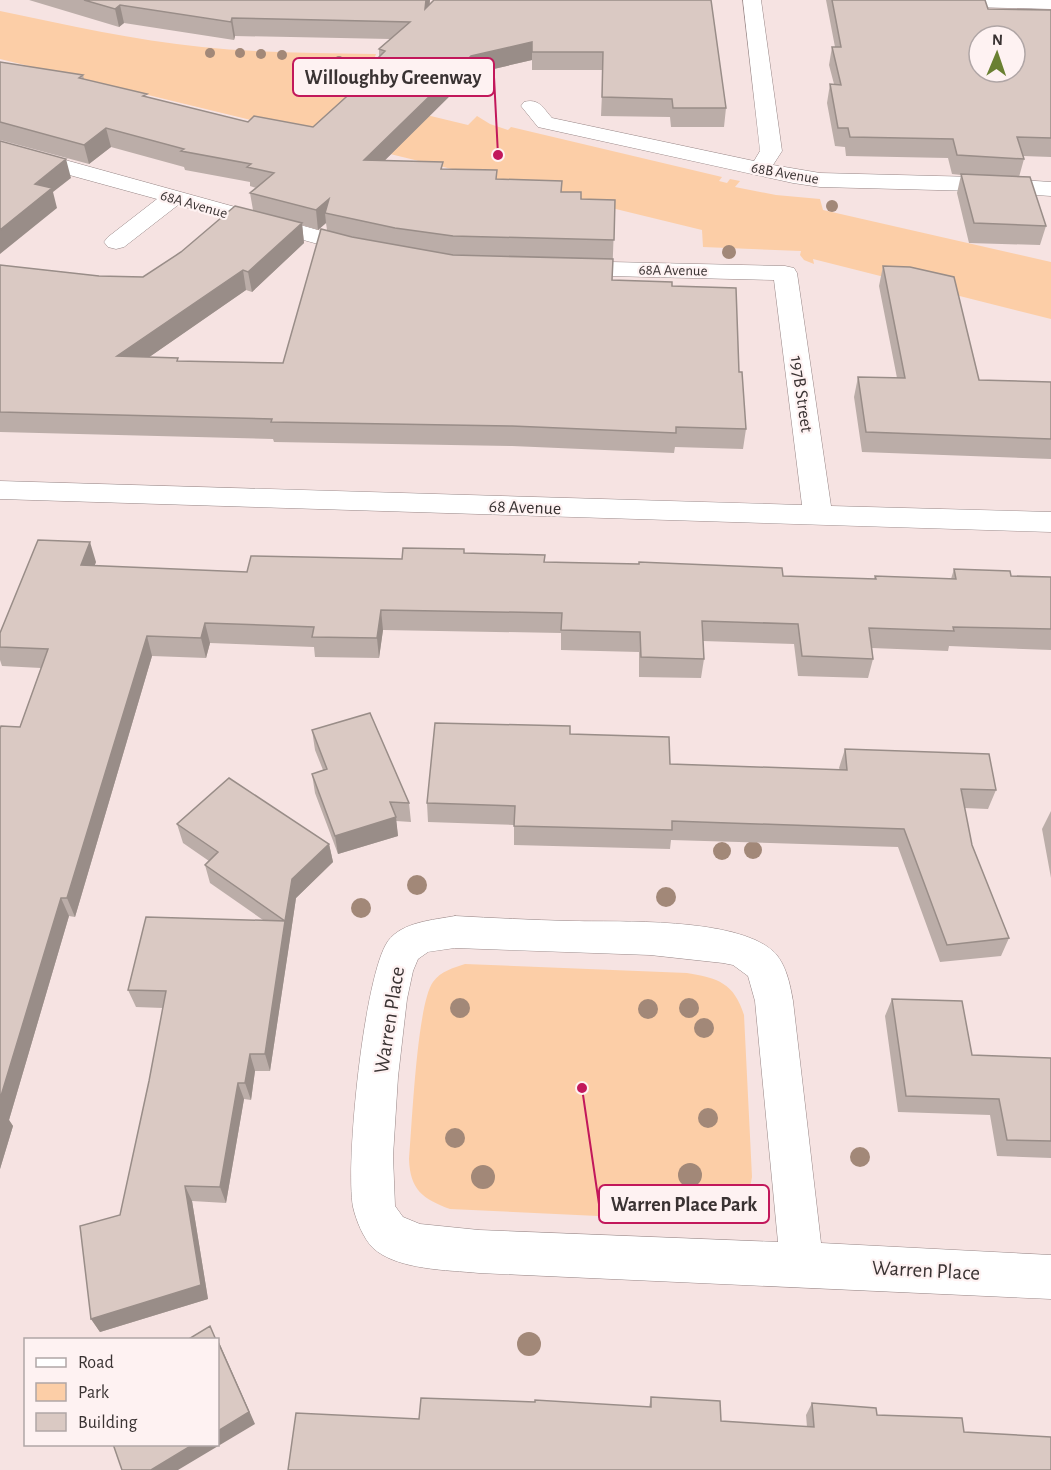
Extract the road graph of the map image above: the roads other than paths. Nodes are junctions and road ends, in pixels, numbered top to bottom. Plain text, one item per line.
1 (752, 0) edge
2 (932, 0) edge
3 (1021, 1) edge
4 (1051, 3) edge
5 (531, 106) dead end
6 (0, 149) edge
7 (760, 169) junction
8 (1051, 189) edge
9 (173, 198) junction
10 (116, 242) dead end
11 (387, 256) edge
12 (544, 267) edge
13 (785, 273) joint
14 (0, 490) edge
15 (818, 516) junction
16 (1051, 522) edge
17 (802, 1263) junction
18 (1051, 1277) edge

1 - 7 street
2 - 3 street
3 - 4 street
5 - 7 street, 68B Avenue
6 - 9 street, 68A Avenue
7 - 8 street, 68B Avenue
9 - 10 street
9 - 11 street, 68A Avenue
12 - 13 street, 68A Avenue
13 - 15 street, 197B Street
14 - 15 street, 68 Avenue
15 - 16 street, 68 Avenue
17 - 17 street, Warren Place
17 - 18 street, Warren Place

